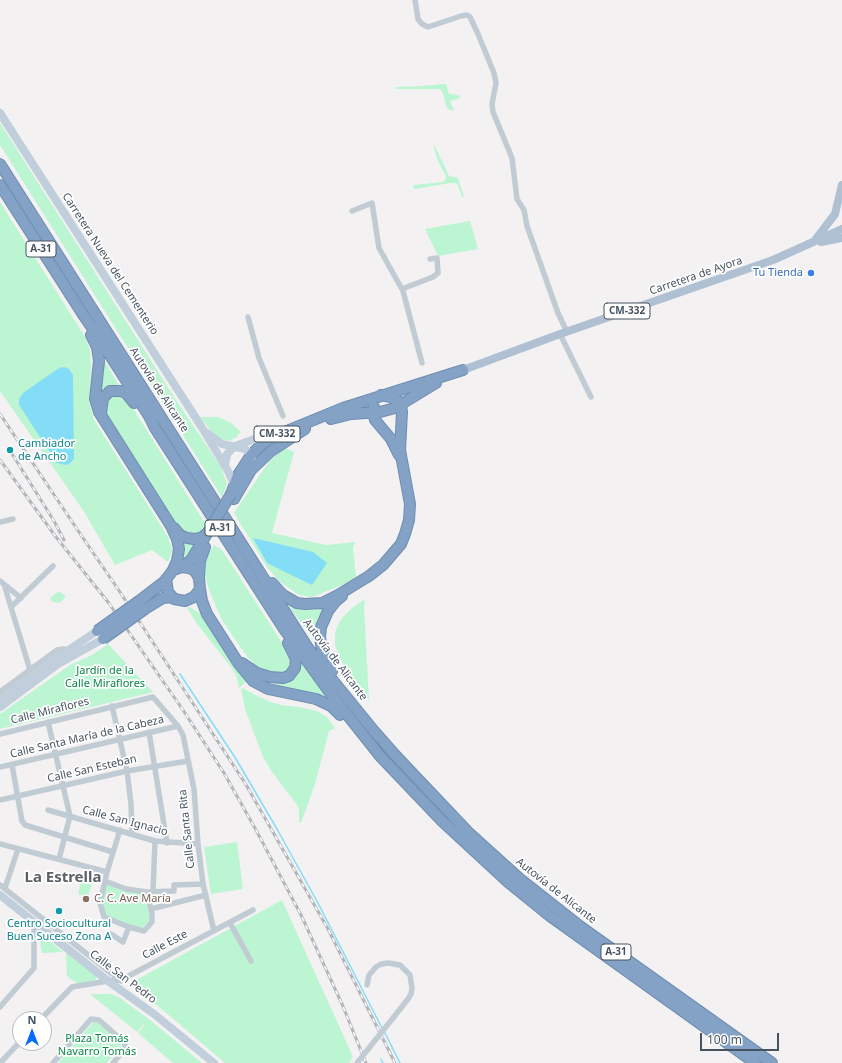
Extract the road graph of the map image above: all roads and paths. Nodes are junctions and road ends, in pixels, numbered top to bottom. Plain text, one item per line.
1 (415, 0) edge
2 (0, 113) edge
3 (0, 164) edge
4 (0, 184) edge
5 (842, 185) edge
6 (842, 208) edge
7 (352, 211) dead end
8 (835, 214) junction
9 (841, 232) edge
10 (814, 242) junction
11 (802, 248) junction
12 (430, 260) dead end
13 (402, 289) junction
14 (82, 313) junction
15 (248, 316) dead end
16 (564, 333) junction
17 (422, 364) dead end
18 (464, 370) junction
19 (417, 394) junction
20 (381, 395) junction
21 (590, 397) dead end
22 (401, 406) junction
23 (374, 412) junction
24 (100, 415) junction
25 (282, 416) dead end
26 (343, 416) junction
27 (308, 421) junction
28 (401, 424) junction
29 (378, 425) junction
30 (201, 426) junction
31 (155, 428) junction
32 (235, 446) junction
33 (251, 455) junction
34 (402, 462) junction
35 (226, 468) junction
36 (251, 470) junction
37 (234, 488) junction
38 (13, 519) dead end
39 (0, 522) edge
40 (171, 526) junction
41 (210, 534) junction
42 (252, 558) junction
43 (54, 566) dead end
44 (178, 568) junction
45 (200, 578) junction
46 (166, 579) junction
47 (2, 583) edge
48 (355, 586) junction
49 (200, 589) junction
50 (172, 597) junction
51 (21, 598) junction
52 (185, 601) junction
53 (142, 605) junction
54 (11, 608) junction
55 (207, 614) junction
56 (284, 629) junction
57 (100, 635) junction
58 (67, 651) junction
59 (231, 651) junction
60 (30, 670) junction
61 (342, 690) junction
62 (0, 692) edge
63 (0, 700) edge
64 (112, 706) junction
65 (0, 707) edge
66 (48, 722) junction
67 (178, 726) junction
68 (149, 732) junction
69 (0, 734) edge
70 (364, 736) junction
71 (120, 739) junction
72 (56, 755) junction
73 (188, 760) junction
74 (12, 764) junction
75 (155, 766) junction
76 (0, 767) edge
77 (127, 771) junction
78 (64, 786) junction
79 (17, 796) junction
80 (0, 800) edge
81 (48, 810) dead end
82 (70, 816) junction
83 (120, 830) junction
84 (132, 834) junction
85 (65, 837) junction
86 (155, 841) junction
87 (167, 843) junction
88 (0, 844) edge
89 (198, 844) junction
90 (18, 848) junction
91 (113, 852) junction
92 (59, 860) junction
93 (107, 872) junction
94 (105, 881) junction
95 (0, 884) edge
96 (203, 884) junction
97 (150, 891) junction
98 (3, 892) edge
99 (206, 896) junction
100 (151, 909) junction
101 (253, 910) dead end
102 (34, 922) junction
103 (230, 923) junction
104 (129, 927) junction
105 (214, 930) junction
106 (111, 934) dead end
107 (251, 961) dead end
108 (121, 980) junction
109 (108, 981) junction
110 (367, 985) dead end
111 (122, 991) junction
112 (0, 1007) edge
113 (49, 1011) edge
114 (12, 1050) edge
115 (0, 1063) edge
116 (53, 1063) edge
117 (113, 1063) edge
118 (214, 1063) edge
119 (357, 1063) edge
120 (755, 1063) edge
121 (772, 1063) edge

1 - 16 street
2 - 30 street, Carretera Nueva del Cementerio
3 - 42 highway, Autovía de Alicante / A-31
4 - 14 highway, Autovía de Alicante / A-31
5 - 8 main road, CM-332
6 - 8 main road, CM-332
7 - 13 street
8 - 9 main road, CM-332
8 - 10 main road, CM-332
9 - 10 main road, Carretera de Ayora / CM-332
9 - 11 main road, CM-332
10 - 11 main road, Carretera de Ayora / CM-332
11 - 16 main road, Carretera de Ayora / CM-332
12 - 13 street
13 - 17 street
14 - 24 highway
14 - 31 highway, Autovía de Alicante / A-31
15 - 25 street
16 - 18 main road, Carretera de Ayora / CM-332
16 - 21 street
18 - 19 highway
18 - 20 highway
19 - 22 highway
19 - 28 highway
20 - 22 highway
20 - 23 highway
20 - 27 highway, CM-332
22 - 23 highway
22 - 28 highway
23 - 26 highway
23 - 29 highway
24 - 31 highway
24 - 40 highway
26 - 29 highway
26 - 36 highway
27 - 32 street
27 - 33 highway, CM-332
28 - 29 highway
28 - 34 highway
29 - 34 highway
30 - 32 street, Carretera Nueva del Cementerio
30 - 35 street, Carretera Nueva del Cementerio
31 - 56 highway, Autovía de Alicante / A-31
32 - 33 street, Carretera Nueva del Cementerio
32 - 35 street
33 - 36 street
33 - 37 highway, A-31
34 - 48 highway
35 - 37 street
36 - 37 highway
36 - 37 street
37 - 41 highway, A-31, bridge
38 - 39 street
40 - 41 highway
40 - 44 highway
41 - 44 highway, A-31
41 - 45 highway
42 - 48 highway
42 - 61 highway, Autovía de Alicante / A-31
43 - 51 street
44 - 45 highway
44 - 46 highway, A-31
45 - 49 highway
46 - 50 highway
46 - 53 highway, A-31
47 - 51 street
47 - 54 street
48 - 61 highway
49 - 52 highway
49 - 55 highway
50 - 52 highway
50 - 53 highway, A-31
51 - 54 street
52 - 55 highway
53 - 57 highway, A-31, bridge
54 - 60 street
55 - 59 highway
56 - 59 highway
56 - 70 highway, Autovía de Alicante / A-31
57 - 58 street
57 - 65 street
58 - 60 street
58 - 63 street
59 - 70 highway
60 - 62 street
61 - 121 highway, Autovía de Alicante / A-31
64 - 66 street, Calle Miraflores
64 - 67 street, Calle Miraflores
64 - 71 street
66 - 69 street, Calle Miraflores
66 - 72 street
67 - 68 street, Calle Santa María de la Cabeza
67 - 73 street, Calle Santa Rita
68 - 71 street, Calle Santa María de la Cabeza
68 - 75 street
70 - 120 highway, Autovía de Alicante / A-31
71 - 72 street, Calle Santa María de la Cabeza
71 - 77 street
72 - 74 street, Calle Santa María de la Cabeza
72 - 78 street
73 - 75 street, Calle San Esteban
73 - 89 street, Calle Santa Rita
74 - 76 street, Calle Santa María de la Cabeza
74 - 79 street
75 - 77 street, Calle San Esteban
75 - 87 street
77 - 78 street, Calle San Esteban
77 - 84 street
78 - 79 street, Calle San Esteban
78 - 82 street
79 - 80 street, Calle San Esteban
79 - 85 street
81 - 82 street, Calle San Ignacio
82 - 83 street, Calle San Ignacio
82 - 85 street
83 - 84 street, Calle San Ignacio
83 - 91 street
84 - 86 street, Calle San Ignacio
85 - 91 street
85 - 92 street
86 - 87 street, Calle San Ignacio
86 - 97 street
87 - 89 street, Calle San Ignacio
88 - 90 street
89 - 96 street, Calle Santa Rita
90 - 92 street
90 - 98 street
91 - 93 street
92 - 93 street
93 - 94 street
94 - 97 street
94 - 104 street
95 - 98 street, Calle San Pedro
96 - 97 street
96 - 99 street, Calle Santa Rita
97 - 100 street
98 - 102 street, Calle San Pedro
98 - 108 street, Calle San Pedro
99 - 100 street
99 - 105 street, Calle Santa Rita
100 - 104 street
101 - 103 street, Calle Este
102 - 109 street, Calle San Pedro
102 - 112 street
103 - 105 street, Calle Este
103 - 107 street
104 - 106 street
105 - 108 street, Calle Este
108 - 109 street, Calle Este
108 - 111 street
109 - 111 street, Calle San Pedro
109 - 113 street, Calle Este
110 - 119 street, bridge
111 - 118 street, Calle San Pedro
114 - 115 street
116 - 117 street

